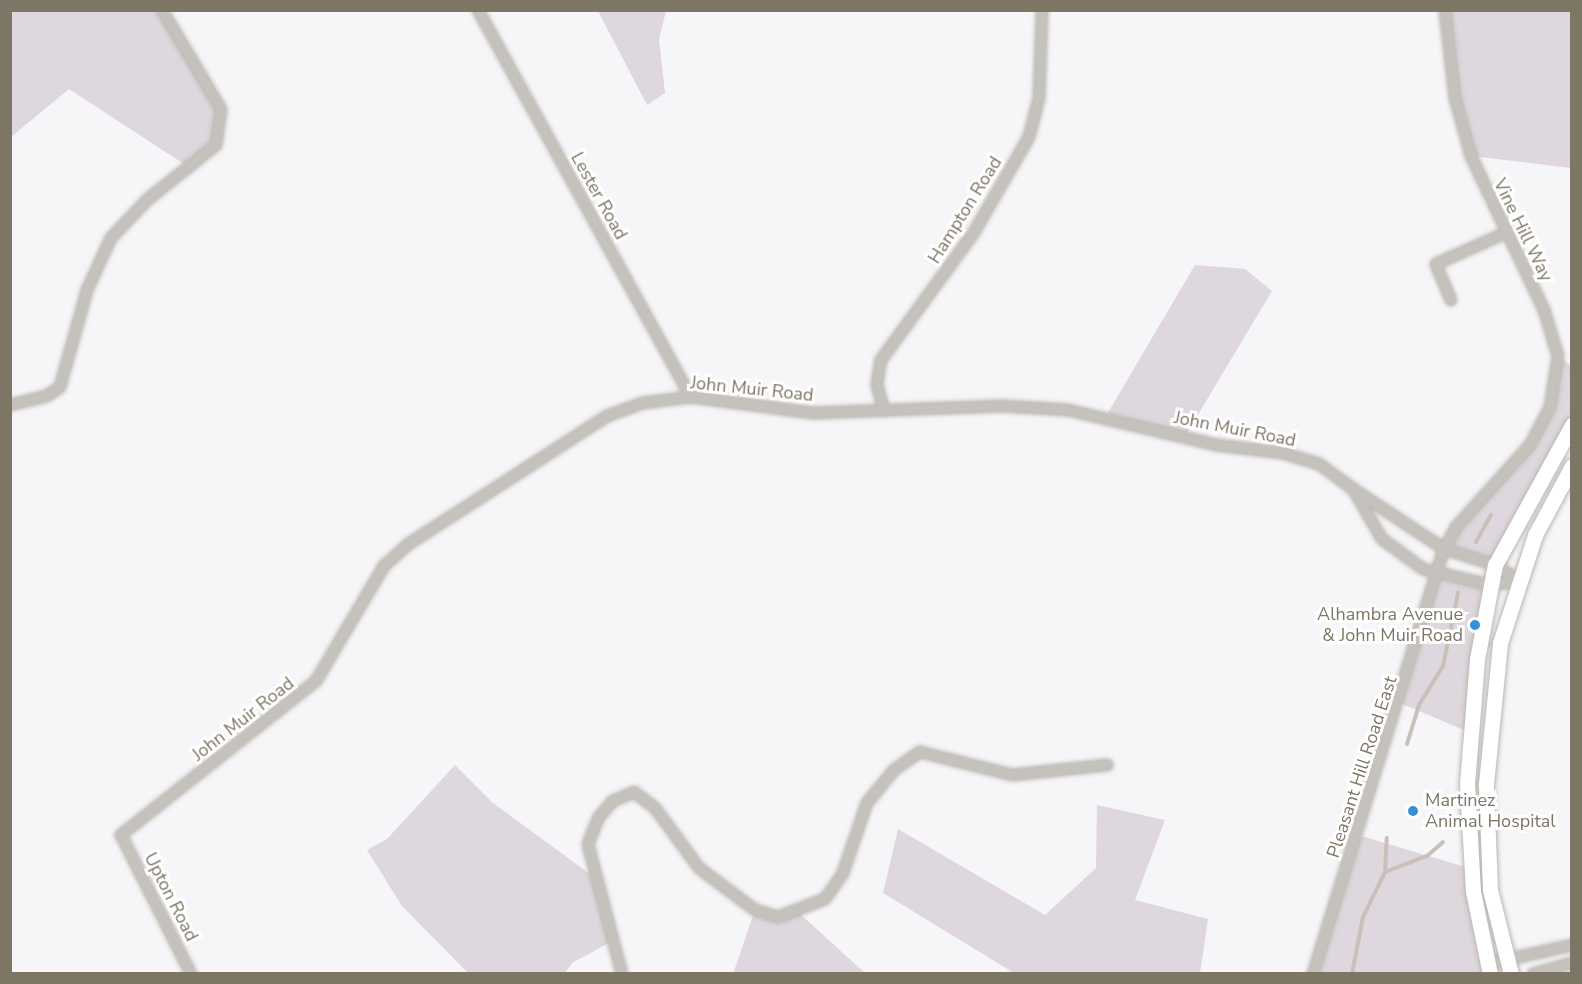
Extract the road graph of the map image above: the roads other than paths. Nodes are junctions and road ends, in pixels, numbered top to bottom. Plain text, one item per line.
1 (162, 10) edge
2 (478, 10) edge
3 (1042, 10) edge
4 (1445, 10) edge
5 (1503, 234) junction
6 (1451, 300) dead end
7 (691, 397) junction
8 (10, 405) edge
9 (884, 411) junction
10 (1572, 425) edge
11 (1567, 445) edge
12 (1572, 466) edge
13 (1353, 489) junction
14 (1444, 549) junction
15 (1495, 565) junction
16 (1438, 570) junction
17 (1519, 581) junction
18 (1490, 585) junction
19 (1107, 765) dead end
20 (121, 835) joint
21 (1572, 945) edge
22 (1572, 963) edge
23 (1509, 967) edge
24 (1488, 969) edge
25 (191, 974) edge
26 (622, 974) edge
27 (1313, 974) edge
28 (1533, 974) edge

1 - 8 street
2 - 7 street, Lester Road
3 - 9 street, Hampton Road
4 - 5 street, Vine Hill Way
5 - 6 street
5 - 14 street, Vine Hill Way
7 - 9 street, John Muir Road
7 - 20 street, John Muir Road
9 - 13 street, John Muir Road
10 - 11 main road
11 - 15 main road
12 - 17 main road
13 - 14 street, John Muir Road
13 - 16 street, John Muir Road
14 - 15 street, John Muir Road
14 - 16 street, Vine Hill Way
15 - 17 street, John Muir Road
15 - 18 main road
16 - 18 street, John Muir Road
16 - 27 street, Pleasant Hill Road East
17 - 18 street, John Muir Road
17 - 23 main road
18 - 24 main road
19 - 26 street
20 - 25 street, Upton Road
21 - 23 street
22 - 28 street
23 - 24 street

